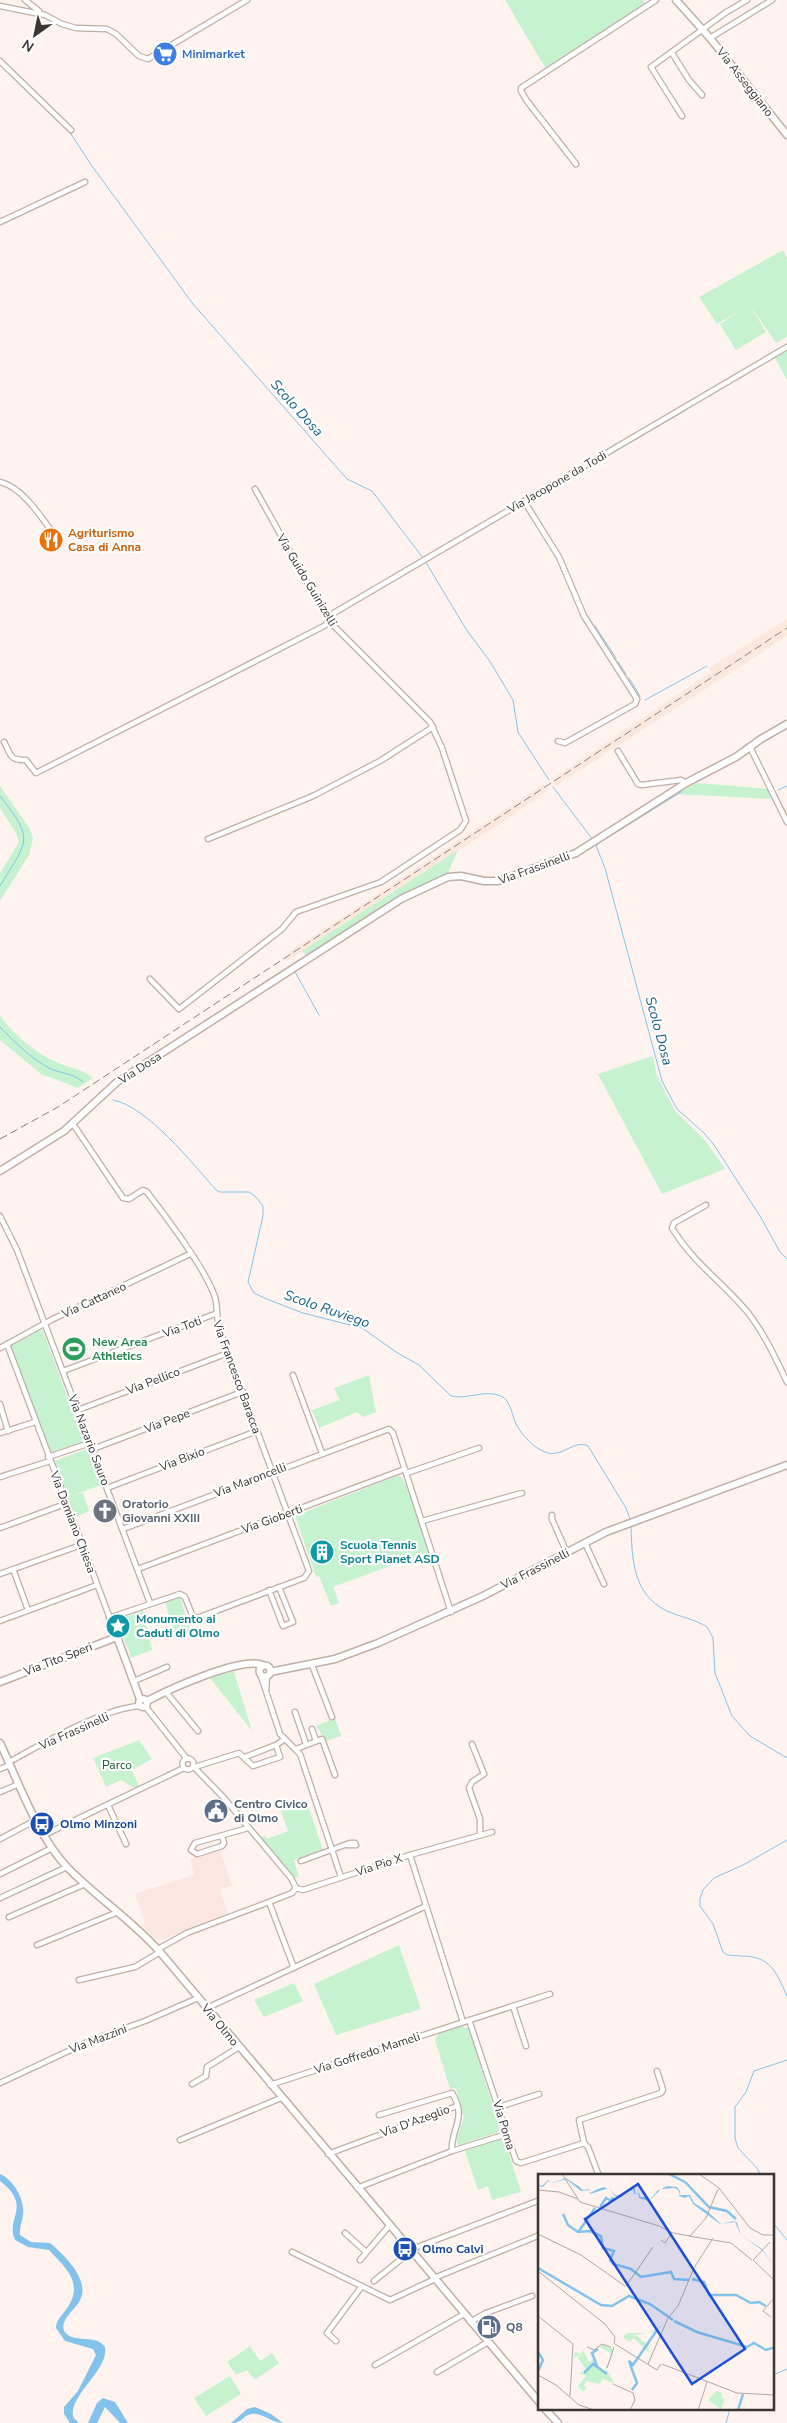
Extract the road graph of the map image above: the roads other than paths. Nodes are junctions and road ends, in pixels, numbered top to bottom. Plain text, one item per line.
1 (25, 0) edge
2 (247, 0) edge
3 (656, 0) edge
4 (676, 0) edge
5 (747, 0) edge
6 (772, 0) edge
7 (0, 6) edge
8 (30, 6) junction
9 (25, 10) junction
10 (45, 15) junction
11 (702, 30) junction
12 (710, 38) junction
13 (672, 53) junction
14 (0, 61) edge
15 (702, 95) dead end
16 (682, 116) dead end
17 (72, 130) dead end
18 (787, 135) edge
19 (576, 164) dead end
20 (85, 182) dead end
21 (0, 222) edge
22 (787, 347) edge
23 (0, 482) edge
24 (255, 489) dead end
25 (524, 501) junction
26 (60, 543) dead end
27 (328, 619) junction
28 (787, 724) edge
29 (433, 727) junction
30 (4, 742) dead end
31 (558, 742) dead end
32 (750, 747) junction
33 (618, 751) dead end
34 (686, 784) junction
35 (787, 822) edge
36 (208, 839) dead end
37 (286, 972) joint
38 (150, 979) dead end
39 (73, 1124) junction
40 (0, 1171) edge
41 (706, 1205) dead end
42 (0, 1216) edge
43 (190, 1254) junction
44 (215, 1314) junction
45 (46, 1323) junction
46 (7, 1344) junction
47 (0, 1348) edge
48 (228, 1353) junction
49 (64, 1371) junction
50 (293, 1375) dead end
51 (787, 1382) edge
52 (242, 1392) junction
53 (0, 1404) edge
54 (78, 1410) junction
55 (35, 1422) junction
56 (8, 1431) junction
57 (257, 1431) junction
58 (0, 1433) edge
59 (90, 1443) junction
60 (479, 1448) dead end
61 (92, 1449) junction
62 (322, 1453) junction
63 (49, 1459) junction
64 (787, 1466) edge
65 (406, 1471) junction
66 (272, 1472) junction
67 (0, 1477) edge
68 (107, 1488) junction
69 (522, 1493) dead end
70 (65, 1504) junction
71 (288, 1514) junction
72 (552, 1515) dead end
73 (422, 1521) junction
74 (0, 1528) edge
75 (123, 1529) junction
76 (585, 1543) junction
77 (81, 1544) junction
78 (567, 1553) junction
79 (13, 1569) junction
80 (138, 1569) junction
81 (0, 1574) edge
82 (604, 1584) dead end
83 (97, 1585) junction
84 (279, 1587) junction
85 (269, 1590) junction
86 (150, 1603) junction
87 (28, 1610) junction
88 (451, 1612) junction
89 (109, 1618) junction
90 (0, 1621) edge
91 (117, 1637) junction
92 (312, 1665) junction
93 (167, 1667) dead end
94 (265, 1671) junction
95 (134, 1681) junction
96 (0, 1682) edge
97 (166, 1692) junction
98 (145, 1702) junction
99 (295, 1712) dead end
100 (332, 1717) dead end
101 (312, 1729) dead end
102 (198, 1731) dead end
103 (285, 1739) junction
104 (316, 1741) junction
105 (0, 1743) edge
106 (306, 1744) junction
107 (472, 1744) dead end
108 (276, 1745) junction
109 (296, 1749) junction
110 (245, 1757) junction
111 (187, 1759) junction
112 (10, 1764) junction
113 (194, 1767) junction
114 (184, 1768) junction
115 (0, 1769) edge
116 (335, 1775) dead end
117 (19, 1784) junction
118 (0, 1792) edge
119 (108, 1805) junction
120 (37, 1820) junction
121 (248, 1828) junction
122 (492, 1832) dead end
123 (44, 1835) junction
124 (480, 1835) junction
125 (222, 1836) junction
126 (0, 1839) edge
127 (126, 1844) dead end
128 (347, 1845) dead end
129 (52, 1848) junction
130 (331, 1850) junction
131 (410, 1855) junction
132 (301, 1860) dead end
133 (67, 1867) junction
134 (0, 1874) edge
135 (340, 1878) junction
136 (85, 1884) junction
137 (296, 1888) junction
138 (0, 1898) edge
139 (269, 1902) junction
140 (426, 1906) junction
141 (118, 1912) junction
142 (9, 1917) dead end
143 (37, 1945) dead end
144 (159, 1951) junction
145 (294, 1968) junction
146 (79, 1980) dead end
147 (550, 1994) dead end
148 (198, 1998) junction
149 (513, 2006) junction
150 (206, 2008) junction
151 (469, 2020) junction
152 (464, 2022) junction
153 (526, 2046) dead end
154 (239, 2047) junction
155 (657, 2071) dead end
156 (0, 2083) edge
157 (192, 2084) dead end
158 (270, 2085) junction
159 (539, 2094) dead end
160 (281, 2098) junction
161 (457, 2106) junction
162 (499, 2107) junction
163 (379, 2115) dead end
164 (507, 2134) junction
165 (180, 2140) dead end
166 (584, 2143) junction
167 (452, 2151) junction
168 (328, 2154) junction
169 (598, 2174) edge
170 (357, 2188) junction
171 (538, 2201) edge
172 (389, 2226) junction
173 (345, 2233) dead end
174 (538, 2236) edge
175 (410, 2251) junction
176 (292, 2252) dead end
177 (366, 2252) junction
178 (360, 2260) dead end
179 (434, 2279) junction
180 (374, 2281) dead end
181 (362, 2286) junction
182 (532, 2296) dead end
183 (464, 2314) junction
184 (470, 2322) junction
185 (336, 2342) dead end
186 (488, 2342) junction
187 (375, 2365) dead end
188 (437, 2372) dead end
189 (538, 2400) edge
190 (546, 2410) edge
191 (558, 2423) edge

1 - 8 street
2 - 10 street
3 - 19 street
4 - 11 street, Via Asseggiano
5 - 11 street
6 - 12 street
7 - 9 street
8 - 9 street
8 - 10 street
9 - 10 street
11 - 12 street, Via Asseggiano
11 - 13 street
12 - 18 street, Via Asseggiano
13 - 15 street
13 - 16 street
14 - 17 street
20 - 21 street
22 - 25 street, Via Jacopone da Todi
23 - 26 street
24 - 27 street, Via Guido Guinizelli
25 - 27 street, Via Jacopone da Todi
25 - 31 street
27 - 29 street, Via Guido Guinizelli
27 - 30 street, Via Jacopone da Todi
28 - 32 street, Via Frassinelli
29 - 36 street
29 - 38 street, Via Guido Guinizelli
32 - 34 street, Via Frassinelli
32 - 35 street
33 - 34 street
34 - 37 street, Via Frassinelli
37 - 39 street, Via Dosa
39 - 40 street, Via Dosa
39 - 43 street, Via Francesco Baracca
41 - 51 street
42 - 45 street, Via Nazario Sauro
43 - 44 street, Via Francesco Baracca
43 - 45 street, Via Cattaneo
44 - 48 street, Via Francesco Baracca
44 - 49 street, Via Toti
45 - 46 street, Via Cattaneo
45 - 49 street, Via Nazario Sauro
46 - 47 street, Via Cattaneo
46 - 55 street, Via Damiano Chiesa
48 - 52 street, Via Francesco Baracca
48 - 54 street, Via Pellico
49 - 54 street, Via Nazario Sauro
50 - 62 street
52 - 57 street, Via Francesco Baracca
52 - 61 street, Via Pepe
53 - 56 street
54 - 59 street, Via Nazario Sauro
55 - 56 street
55 - 63 street, Via Damiano Chiesa
56 - 58 street
57 - 66 street, Via Francesco Baracca
57 - 68 street, Via Bixio
59 - 61 street, Via Nazario Sauro
59 - 63 street
60 - 65 street, Via Gioberti
61 - 68 street, Via Nazario Sauro
62 - 65 street, Via Maroncelli
62 - 66 street, Via Maroncelli
63 - 67 street
63 - 70 street, Via Damiano Chiesa
64 - 76 street, Via Frassinelli
65 - 71 street, Via Gioberti
65 - 73 street
66 - 71 street, Via Francesco Baracca
66 - 75 street, Via Maroncelli
68 - 75 street, Via Nazario Sauro
69 - 73 street
70 - 74 street
70 - 77 street, Via Damiano Chiesa
71 - 80 street, Via Gioberti
71 - 84 street
72 - 78 street
73 - 88 street
75 - 80 street, Via Nazario Sauro
76 - 78 street, Via Frassinelli
76 - 82 street
77 - 79 street
77 - 83 street, Via Damiano Chiesa
78 - 88 street, Via Frassinelli
79 - 81 street
79 - 87 street
80 - 86 street, Via Nazario Sauro
83 - 87 street
83 - 89 street, Via Damiano Chiesa
84 - 85 street
84 - 85 street
85 - 86 street
86 - 89 street
87 - 90 street
88 - 92 street, Via Frassinelli
89 - 91 street, Via Damiano Chiesa
91 - 95 street, Via Damiano Chiesa
91 - 96 street, Via Tito Speri
92 - 94 street, Via Frassinelli
92 - 100 street
93 - 95 street
94 - 97 street, Via Frassinelli
94 - 103 street
95 - 98 street, Via Damiano Chiesa
97 - 98 street, Via Frassinelli
97 - 102 street
98 - 111 street, Via Damiano Chiesa
98 - 112 street, Via Frassinelli
99 - 106 street
101 - 104 street
103 - 108 street
103 - 109 street
104 - 106 street
104 - 116 street
105 - 112 street, Via Olmo
106 - 109 street
107 - 124 street
108 - 110 street
108 - 110 street
109 - 130 street
110 - 113 street
111 - 113 street, Via Damiano Chiesa
111 - 114 street
112 - 115 street
112 - 117 street, Via Olmo
113 - 114 street
113 - 121 street, Via Damiano Chiesa
114 - 119 street
117 - 118 street
117 - 120 street, Via Olmo
119 - 123 street
119 - 127 street
120 - 123 street, Via Olmo
120 - 126 street
121 - 125 street
121 - 137 street, Via Damiano Chiesa
122 - 124 street, Via Pio X
123 - 129 street, Via Olmo
124 - 131 street, Via Pio X
125 - 125 street
128 - 130 street
129 - 133 street, Via Olmo
129 - 134 street
130 - 132 street
130 - 135 street
131 - 135 street, Via Pio X
131 - 140 street
133 - 136 street, Via Olmo
133 - 138 street
135 - 137 street, Via Pio X
136 - 141 street, Via Olmo
136 - 142 street
137 - 139 street, Via Pio X
139 - 144 street
139 - 145 street
140 - 145 street
140 - 152 street
141 - 143 street
141 - 144 street, Via Olmo
144 - 146 street
144 - 148 street, Via Olmo
145 - 150 street
147 - 149 street, Via Goffredo Mameli
148 - 150 street, Via Olmo
148 - 156 street, Via Mazzini
149 - 151 street, Via Goffredo Mameli
149 - 153 street
150 - 154 street, Via Olmo
151 - 152 street, Via Goffredo Mameli
151 - 162 street, Via Poma
152 - 158 street, Via Goffredo Mameli
154 - 157 street
154 - 158 street, Via Olmo
155 - 166 street
158 - 160 street, Via Olmo
159 - 162 street
160 - 165 street
160 - 168 street, Via Olmo
161 - 163 street
161 - 167 street, Via D'Azeglio
161 - 168 street, Via D'Azeglio
162 - 164 street, Via Poma
164 - 166 street, Via Poma
164 - 167 street
166 - 169 street
167 - 170 street
168 - 170 street, Via Olmo
170 - 172 street, Via Olmo
171 - 175 street
172 - 175 street, Via Olmo
172 - 177 street
173 - 177 street
174 - 179 street
175 - 179 street, Via Olmo
175 - 180 street
176 - 181 street
177 - 178 street
179 - 181 street
179 - 183 street, Via Olmo
181 - 185 street
182 - 184 street
183 - 184 street, Via Olmo
183 - 187 street
184 - 186 street, Via Olmo
186 - 188 street
186 - 189 street, Via Olmo
190 - 191 street

